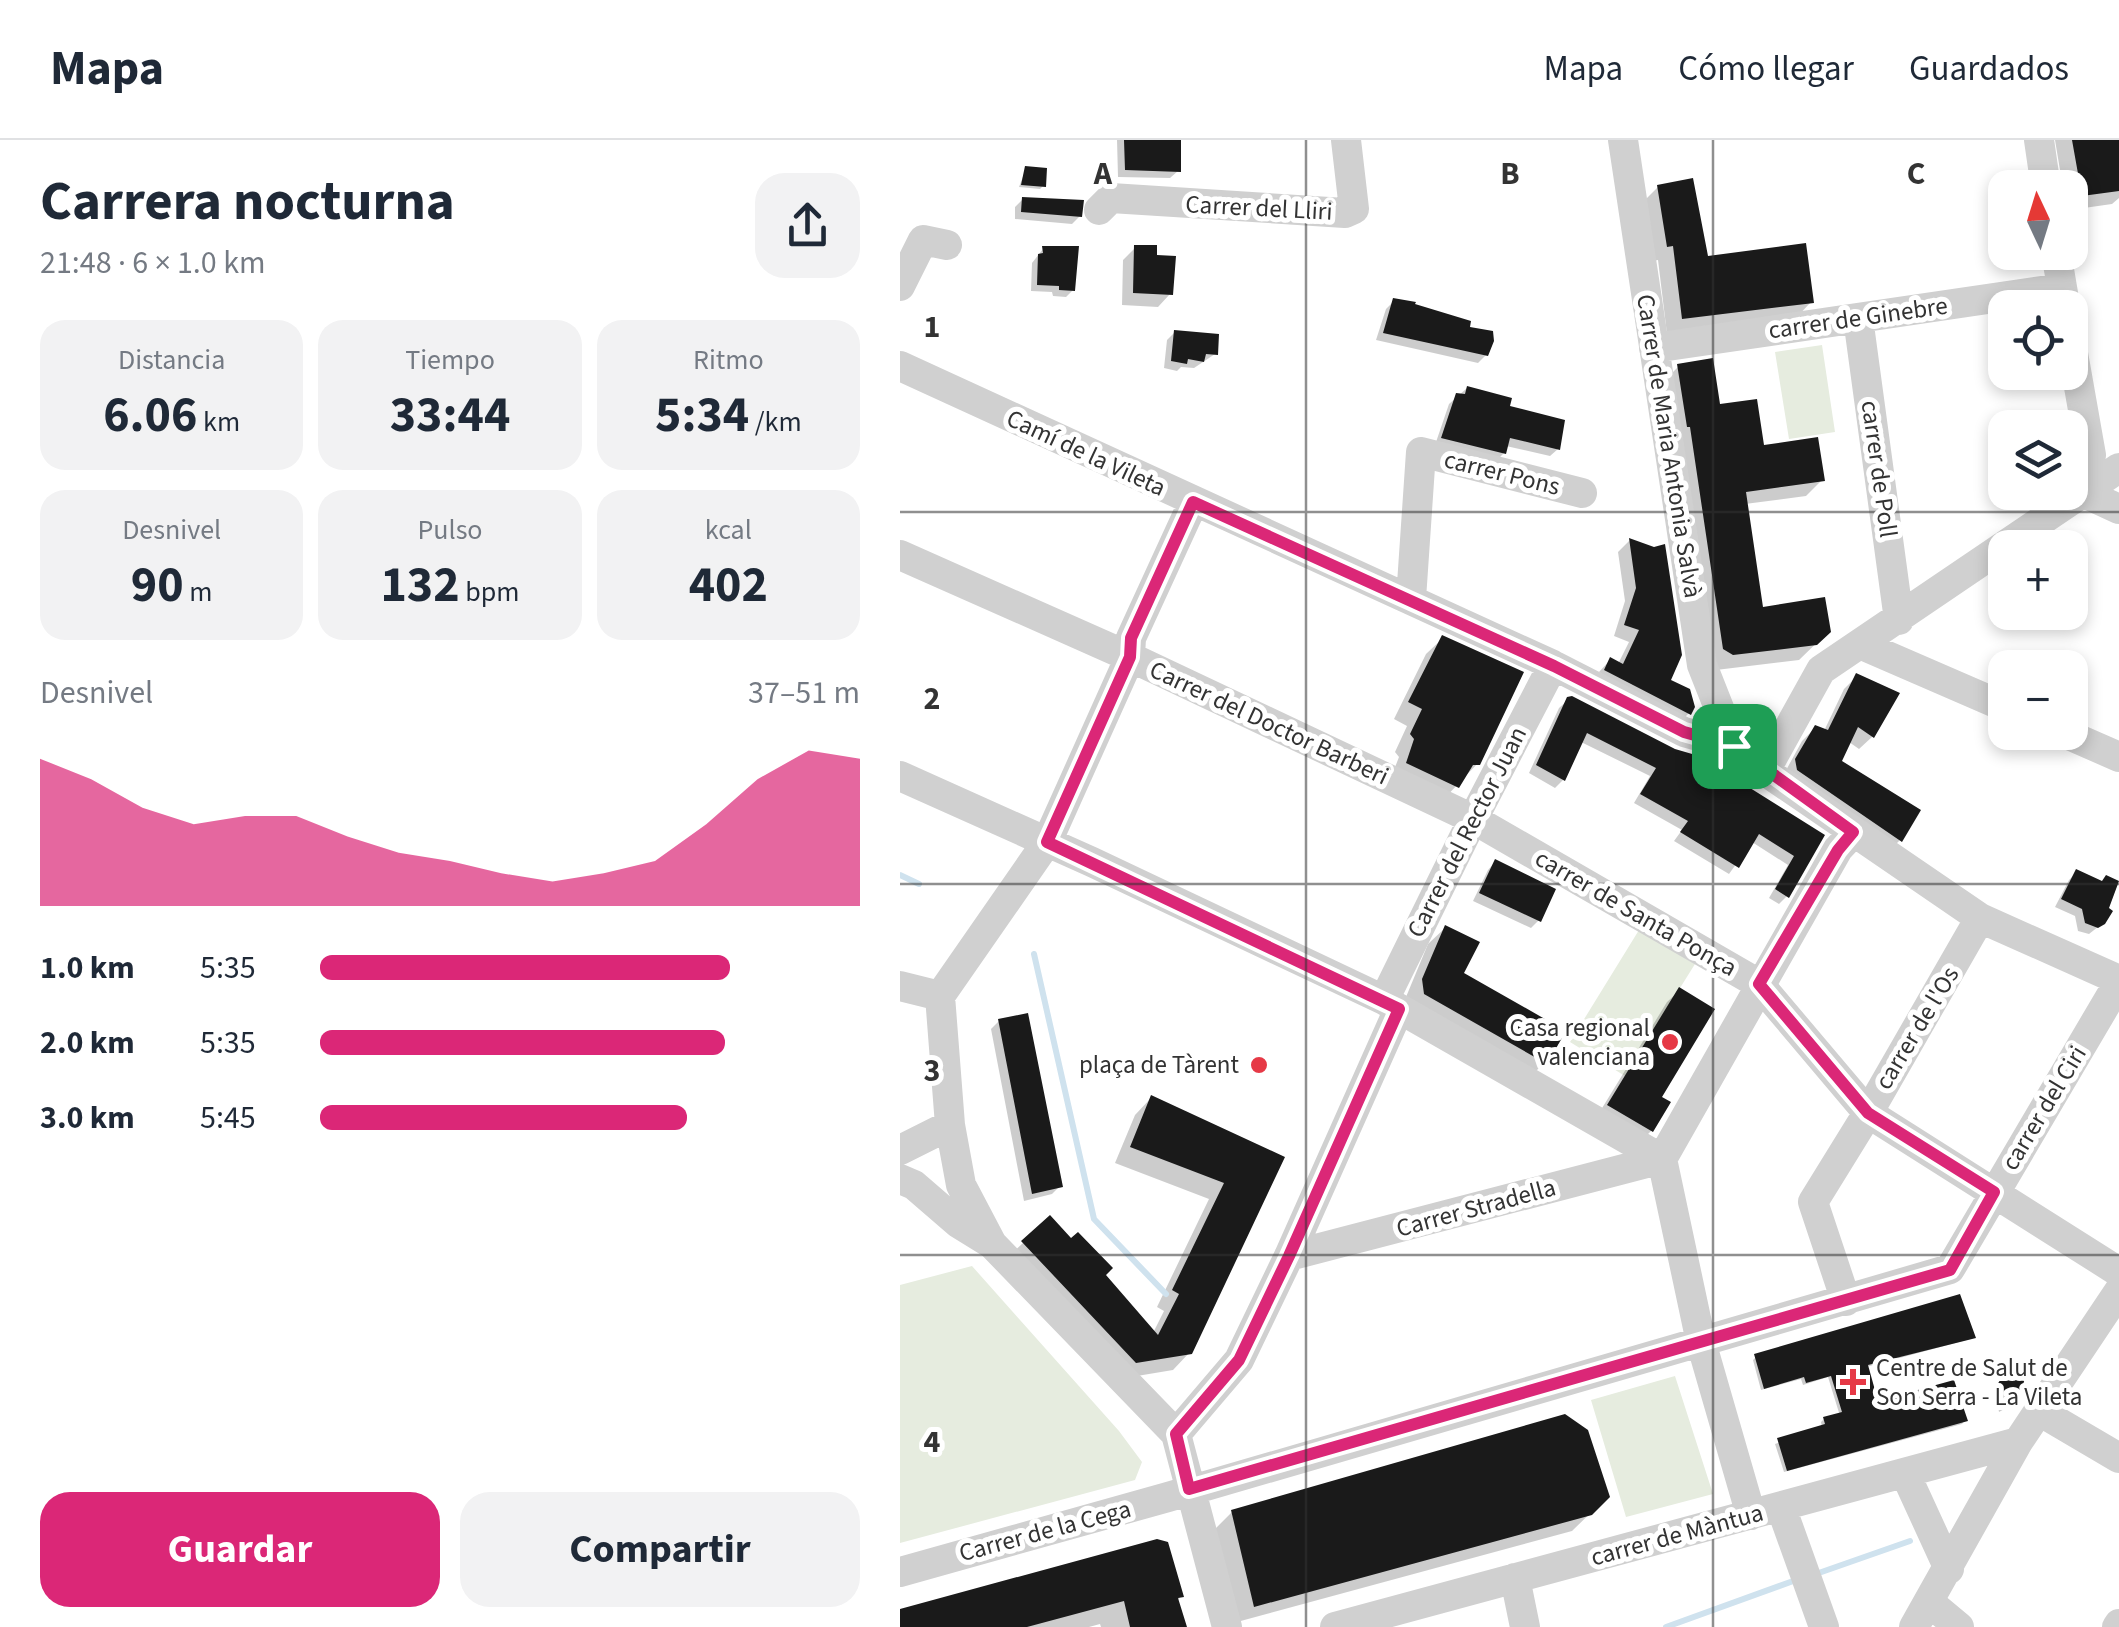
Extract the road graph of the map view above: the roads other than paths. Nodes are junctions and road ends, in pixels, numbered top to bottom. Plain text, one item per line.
1 (1346, 140) edge
2 (1622, 140) edge
3 (2039, 140) edge
4 (2043, 170) edge
5 (1100, 210) dead end
6 (946, 245) dead end
7 (900, 286) edge
8 (1988, 305) edge
9 (1858, 318) junction
10 (1654, 348) junction
11 (900, 366) edge
12 (2088, 438) edge
13 (2119, 468) edge
14 (2088, 471) edge
15 (2088, 490) edge
16 (1582, 493) dead end
17 (2088, 495) edge
18 (1193, 502) junction
19 (2119, 509) edge
20 (2059, 510) edge
21 (900, 556) edge
22 (1411, 600) junction
23 (1899, 620) junction
24 (1862, 645) junction
25 (1130, 657) junction
26 (1554, 666) junction
27 (1988, 701) edge
28 (2088, 743) edge
29 (1734, 746) junction
30 (2119, 757) edge
31 (1765, 771) junction
32 (900, 776) edge
33 (1473, 819) junction
34 (1853, 832) junction
35 (1047, 842) junction
36 (1980, 918) junction
37 (2119, 981) edge
38 (1759, 984) junction
39 (900, 986) edge
40 (940, 996) junction
41 (1392, 1005) junction
42 (1868, 1113) junction
43 (950, 1124) junction
44 (900, 1150) edge
45 (1662, 1159) junction
46 (900, 1179) edge
47 (1994, 1192) junction
48 (992, 1244) junction
49 (1289, 1256) junction
50 (2119, 1272) edge
51 (2119, 1290) edge
52 (1846, 1301) junction
53 (1701, 1342) junction
54 (2040, 1411) junction
55 (1176, 1434) junction
56 (2018, 1442) junction
57 (2119, 1458) edge
58 (1905, 1473) junction
59 (1189, 1489) junction
60 (1766, 1511) junction
61 (1949, 1568) junction
62 (900, 1572) edge
63 (1515, 1578) junction
64 (1921, 1615) edge
65 (1227, 1627) edge
66 (1335, 1627) edge
67 (1525, 1627) edge
68 (1824, 1627) edge
69 (1959, 1627) edge

1 - 5 street, Carrer del Lliri
2 - 10 street, Carrer de Maria Antonia Salvà
3 - 4 street
6 - 7 street
8 - 9 street, carrer de Ginebre
9 - 10 street, carrer de Ginebre
9 - 23 street, carrer de Poll
10 - 29 street, Carrer de Maria Antonia Salvà
11 - 18 street, Camí de la Vileta
12 - 14 street
13 - 15 street
16 - 22 street, carrer Pons
17 - 19 street
18 - 22 street, Camí de la Vileta
18 - 25 street
20 - 23 street
21 - 25 street, Carrer del Doctor Barberi
22 - 26 street, Camí de la Vileta
23 - 24 street
24 - 27 street
24 - 31 street
25 - 33 street, Carrer del Doctor Barberi
25 - 35 street
26 - 29 street, Camí de la Vileta
26 - 33 street, Carrer del Rector Juan
28 - 30 street
29 - 31 street, Camí de la Vileta
31 - 34 street, Camí de la Vileta
32 - 35 street
33 - 38 street, carrer de Santa Ponça
33 - 41 street, Carrer del Rector Juan
34 - 36 street, Camí de la Vileta
34 - 38 street
35 - 40 street
35 - 41 street
36 - 37 street, Camí de la Vileta
36 - 42 street, carrer de l'Os
37 - 47 street, carrer del Ciri
38 - 42 street, carrer de Santa Ponça
38 - 45 street
39 - 40 street
40 - 43 street
41 - 45 street
41 - 49 street, Carrer del Rector Juan
42 - 47 street, carrer de Santa Ponça
42 - 52 street, carrer de l'Os
43 - 44 street
43 - 48 street
45 - 49 street, Carrer Stradella
45 - 53 street
46 - 48 street
47 - 50 street, carrer de Santa Ponça
47 - 52 street, carrer del Ciri
48 - 55 street
49 - 55 street, Carrer del Rector Juan
51 - 54 street
52 - 53 street, carrer del Ciri
53 - 59 street, Carrer de la Cega
53 - 60 street
54 - 56 street
54 - 57 street
55 - 59 street
56 - 58 street, carrer de Màntua
56 - 61 street
58 - 60 street, carrer de Màntua
58 - 61 street
59 - 62 street, Carrer de la Cega
59 - 65 street
60 - 63 street, carrer de Màntua
60 - 68 street
61 - 64 street
63 - 66 street, carrer de Màntua
63 - 67 street
64 - 69 street

